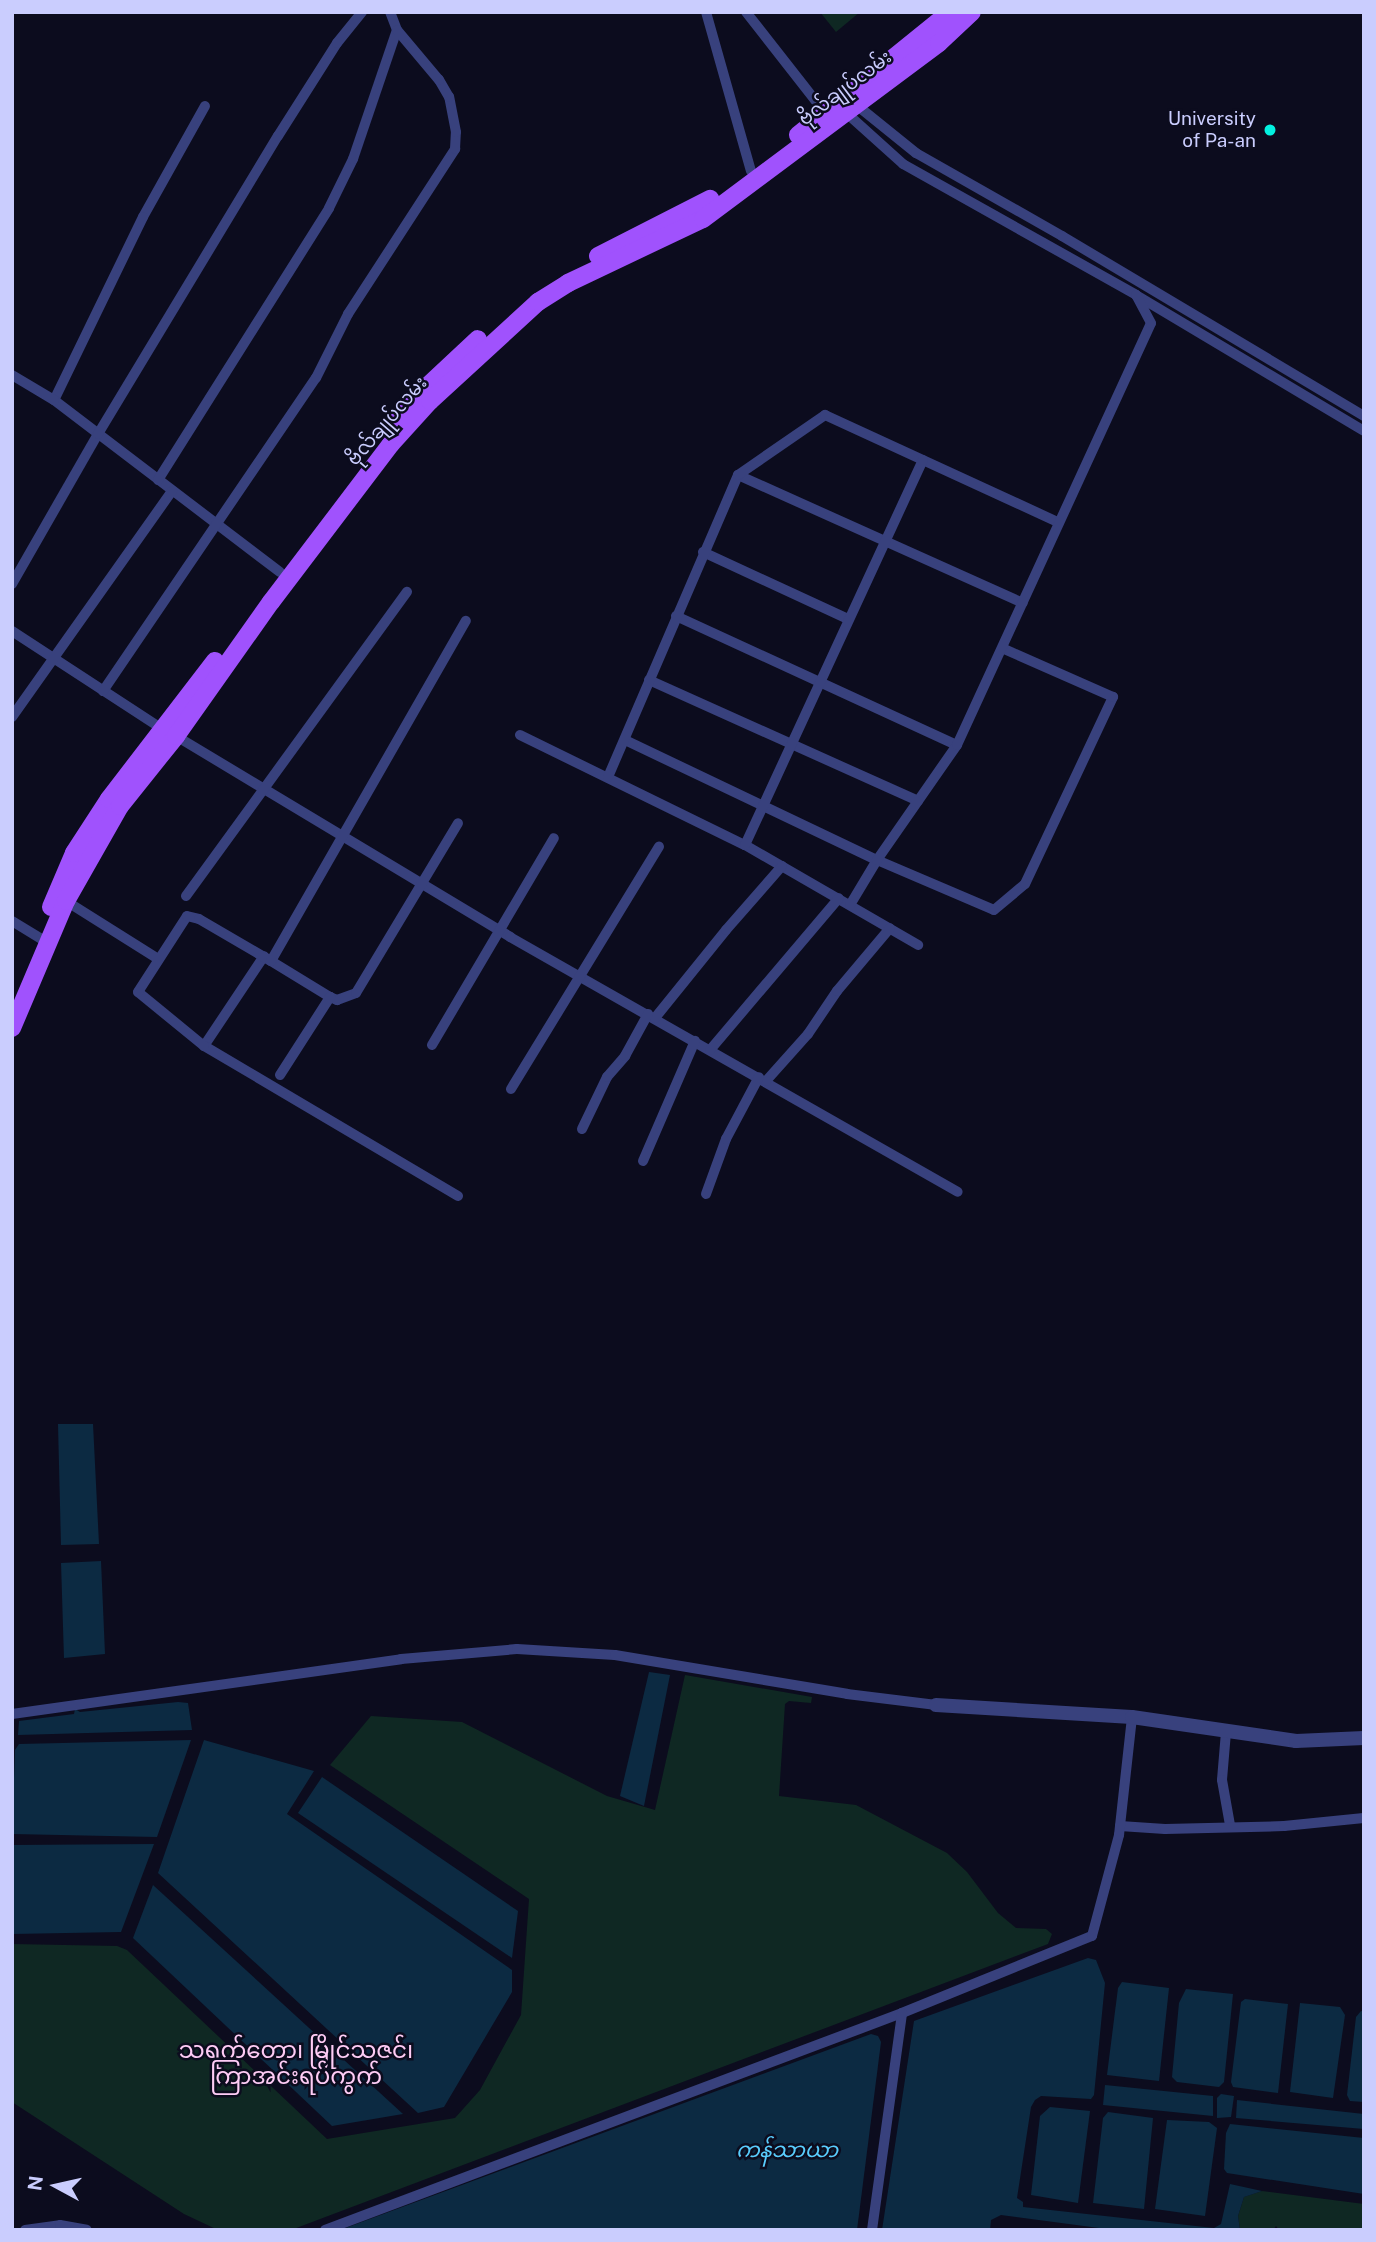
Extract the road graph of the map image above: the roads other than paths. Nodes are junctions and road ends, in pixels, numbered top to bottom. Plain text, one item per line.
1 (362, 12) edge
2 (390, 12) edge
3 (706, 12) edge
4 (746, 12) edge
5 (950, 12) edge
6 (971, 12) edge
7 (397, 30) junction
8 (205, 106) dead end
9 (843, 107) junction
10 (751, 171) junction
11 (997, 198) junction
12 (989, 211) junction
13 (1062, 236) junction
14 (1055, 248) junction
15 (1136, 295) junction
16 (12, 375) edge
17 (54, 400) junction
18 (1364, 416) edge
19 (1364, 431) edge
20 (98, 434) junction
21 (923, 460) junction
22 (738, 475) junction
23 (158, 480) junction
24 (172, 491) junction
25 (1058, 522) junction
26 (215, 524) junction
27 (887, 541) junction
28 (703, 552) junction
29 (280, 572) junction
30 (12, 584) edge
31 (407, 592) dead end
32 (1023, 603) junction
33 (676, 617) junction
34 (848, 619) junction
35 (466, 621) dead end
36 (12, 631) edge
37 (1002, 648) junction
38 (53, 659) junction
39 (819, 679) junction
40 (649, 680) junction
41 (103, 691) junction
42 (12, 717) edge
43 (170, 733) junction
44 (520, 735) dead end
45 (625, 740) junction
46 (792, 744) junction
47 (957, 745) junction
48 (608, 777) junction
49 (263, 790) junction
50 (918, 801) junction
51 (764, 806) junction
52 (458, 823) dead end
53 (554, 838) dead end
54 (343, 839) junction
55 (745, 845) junction
56 (659, 847) dead end
57 (877, 860) junction
58 (782, 866) junction
59 (422, 886) junction
60 (186, 896) dead end
61 (839, 898) junction
62 (66, 901) junction
63 (850, 905) junction
64 (12, 922) edge
65 (890, 928) junction
66 (498, 930) junction
67 (43, 941) junction
68 (918, 944) dead end
69 (158, 959) junction
70 (268, 959) junction
71 (579, 976) junction
72 (330, 997) junction
73 (12, 1000) edge
74 (651, 1016) junction
75 (12, 1028) edge
76 (695, 1041) junction
77 (432, 1045) dead end
78 (204, 1046) junction
79 (710, 1050) junction
80 (281, 1074) dead end
81 (762, 1079) junction
82 (511, 1089) dead end
83 (582, 1129) dead end
84 (643, 1161) dead end
85 (958, 1192) dead end
86 (706, 1194) dead end
87 (458, 1196) dead end
88 (936, 1705) joint
89 (12, 1714) edge
90 (1132, 1717) junction
91 (1226, 1732) junction
92 (1364, 1738) edge
93 (1364, 1818) edge
94 (1230, 1825) junction
95 (1120, 1826) junction
96 (902, 2013) junction
97 (25, 2230) edge
98 (87, 2230) edge
99 (324, 2230) edge
100 (872, 2230) edge

1 - 20 street
2 - 7 street
3 - 10 street
4 - 9 street
5 - 9 main road, ဗိုလ်ချုပ်လမ်း
6 - 9 main road, ဗိုလ်ချုပ်လမ်း
7 - 23 street
7 - 26 street
8 - 17 street
9 - 10 main road, ဗိုလ်ချုပ်လမ်း
9 - 11 street
9 - 12 street
9 - 43 main road, ဗိုလ်ချုပ်လမ်း
10 - 29 main road, ဗိုလ်ချုပ်လမ်း
11 - 12 street
11 - 13 street
12 - 14 street
13 - 14 street
13 - 18 street
14 - 15 street
15 - 19 street
15 - 25 street
16 - 17 street
17 - 20 street
20 - 23 street
20 - 30 street
21 - 22 street
21 - 25 street
21 - 27 street
22 - 27 street
22 - 28 street
23 - 24 street
24 - 26 street
24 - 38 street
25 - 32 street
26 - 29 street
26 - 41 street
27 - 32 street
27 - 34 street
28 - 33 street
28 - 34 street
29 - 43 main road, ဗိုလ်ချုပ်လမ်း
31 - 49 street
32 - 37 street
33 - 39 street
33 - 40 street
34 - 39 street
35 - 54 street
36 - 38 street
37 - 47 street
37 - 57 street
38 - 41 street
38 - 42 street
39 - 46 street
39 - 47 street
40 - 45 street
40 - 46 street
41 - 43 street
43 - 49 street
43 - 62 main road, ဗိုလ်ချုပ်လမ်း
43 - 67 main road, ဗိုလ်ချုပ်လမ်း
44 - 48 street
45 - 48 street
45 - 51 street
46 - 50 street
46 - 51 street
47 - 50 street
48 - 55 street
49 - 54 street
49 - 60 street
50 - 57 street
51 - 55 street
51 - 57 street
52 - 59 street
53 - 66 street
54 - 59 street
54 - 70 street
55 - 58 street
56 - 71 street
57 - 63 street
58 - 61 street
58 - 74 street
59 - 66 street
59 - 72 street
61 - 63 street
61 - 79 street
62 - 67 main road, ဗိုလ်ချုပ်လမ်း
62 - 69 street
63 - 65 street
64 - 67 street
65 - 68 street
65 - 81 street
66 - 71 street
66 - 77 street
67 - 73 main road, ဗိုလ်ချုပ်လမ်း
67 - 75 main road, ဗိုလ်ချုပ်လမ်း
69 - 70 street
69 - 78 street
70 - 72 street
70 - 78 street
71 - 74 street
71 - 82 street
72 - 80 street
74 - 76 street
74 - 83 street
76 - 79 street
76 - 84 street
78 - 87 street
79 - 81 street
81 - 85 street
81 - 86 street
88 - 89 street
88 - 90 street
90 - 91 street
90 - 95 street
91 - 92 street
91 - 94 street
93 - 94 street
94 - 95 street
95 - 96 street
96 - 99 street
96 - 100 street
97 - 98 street

